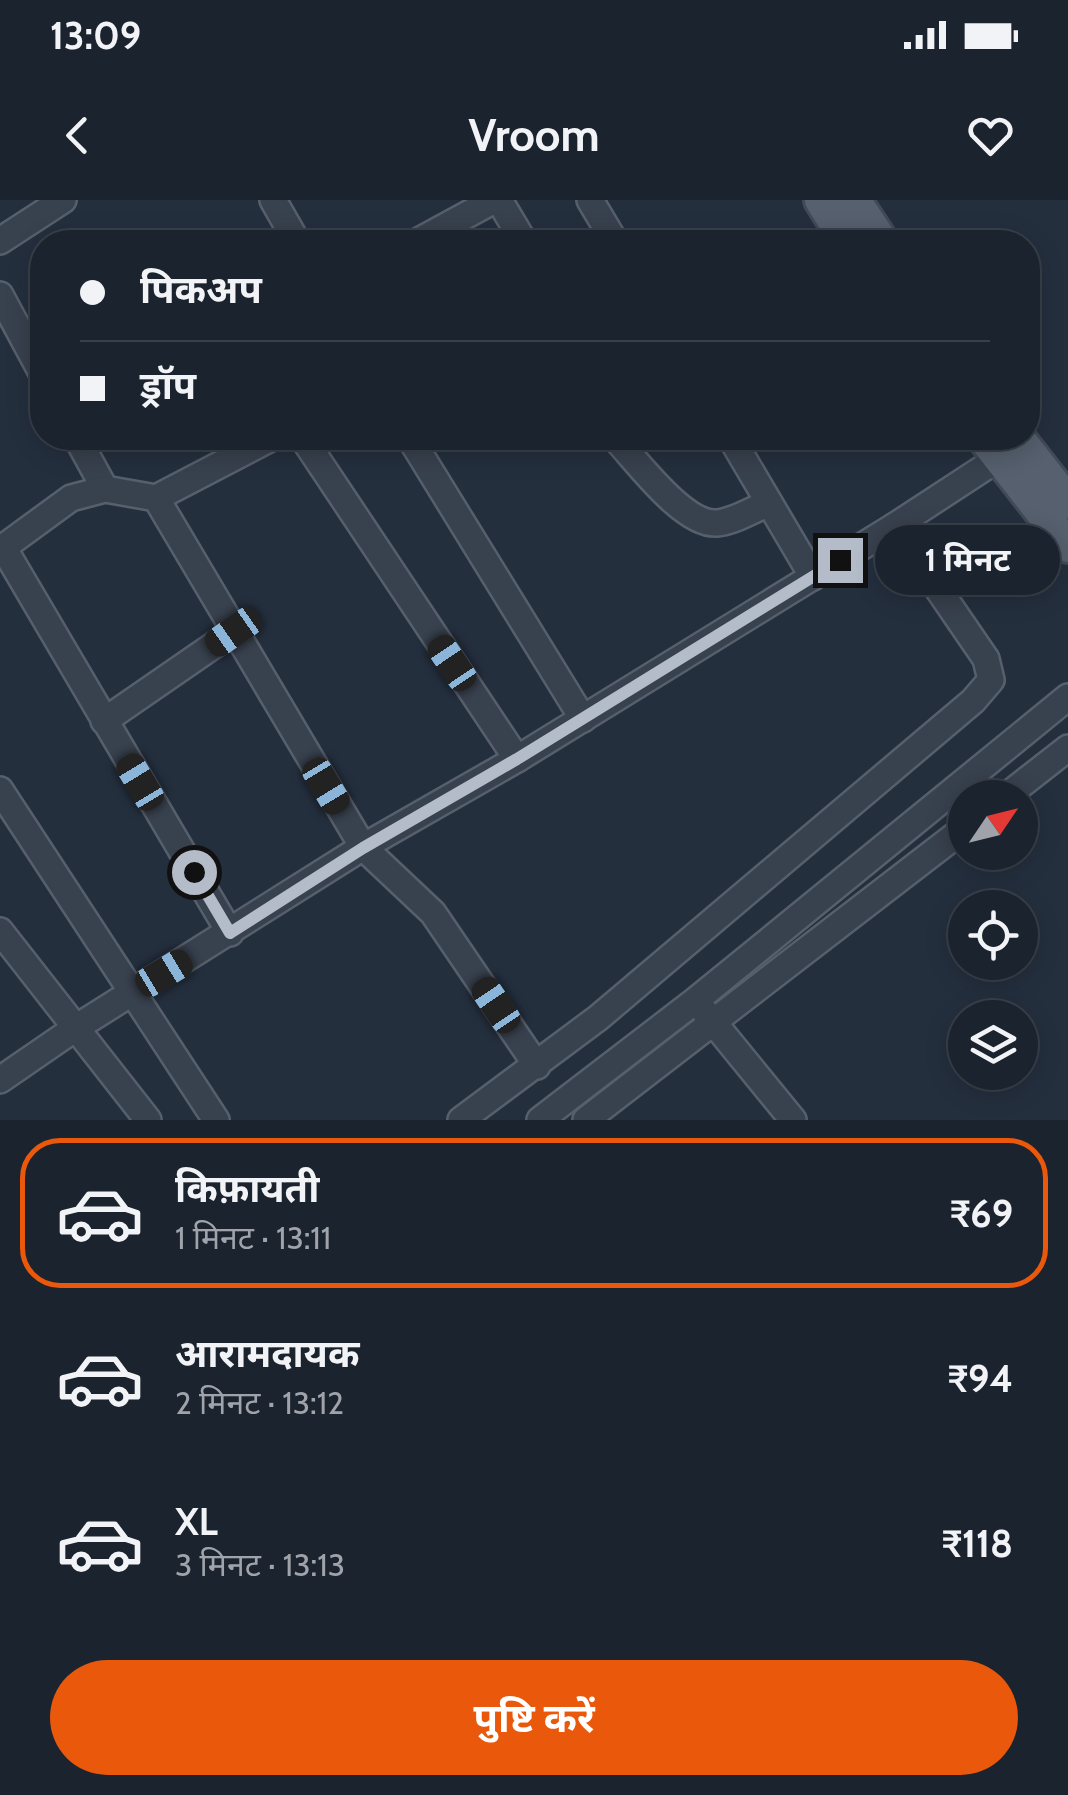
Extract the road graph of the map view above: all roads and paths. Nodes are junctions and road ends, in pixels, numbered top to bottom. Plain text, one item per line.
1 (272, 200) edge
2 (497, 200) edge
3 (590, 200) edge
4 (821, 200) edge
5 (854, 200) edge
6 (60, 201) edge
7 (290, 230) edge
8 (440, 230) edge
9 (516, 230) edge
10 (608, 230) edge
11 (840, 230) edge
12 (874, 230) edge
13 (0, 241) edge
14 (0, 295) edge
15 (30, 351) edge
16 (84, 450) edge
17 (248, 450) edge
18 (311, 450) edge
19 (417, 450) edge
20 (626, 450) edge
21 (645, 450) edge
22 (737, 450) edge
23 (992, 450) edge
24 (1004, 450) edge
25 (1007, 450) edge
26 (105, 489) junction
27 (156, 498) junction
28 (1068, 502) edge
29 (770, 503) junction
30 (676, 504) junction
31 (895, 526) junction
32 (1068, 546) edge
33 (2, 549) edge
34 (813, 577) junction
35 (233, 632) junction
36 (1068, 697) edge
37 (583, 718) junction
38 (104, 721) junction
39 (1068, 748) edge
40 (517, 759) junction
41 (1027, 780) edge
42 (0, 790) edge
43 (948, 841) edge
44 (363, 848) junction
45 (0, 931) edge
46 (230, 933) junction
47 (131, 993) junction
48 (695, 1001) junction
49 (715, 1024) junction
50 (74, 1029) junction
51 (537, 1066) junction
52 (0, 1080) edge
53 (148, 1120) edge
54 (216, 1120) edge
55 (461, 1120) edge
56 (540, 1120) edge
57 (586, 1120) edge
58 (793, 1120) edge

1 - 7 street
2 - 8 street
2 - 9 street
3 - 10 street
4 - 11 main road
5 - 12 main road
6 - 13 street
14 - 15 street
16 - 26 street
17 - 27 street
18 - 40 street
19 - 37 street
20 - 30 street
21 - 30 street
22 - 29 street
23 - 31 street
24 - 32 main road
25 - 28 main road
26 - 27 street
26 - 33 street
27 - 35 street
29 - 30 street
29 - 34 street
31 - 34 street
31 - 51 street
33 - 38 street
34 - 37 street
35 - 38 street
35 - 44 street
36 - 48 street
37 - 40 street
38 - 46 street
39 - 41 street
40 - 44 street
42 - 47 street
43 - 49 street
44 - 46 street
44 - 51 street
45 - 50 street
46 - 47 street
47 - 50 street
47 - 54 street
48 - 49 street
48 - 56 street
49 - 57 street
49 - 58 street
50 - 52 street
50 - 53 street
51 - 55 street

